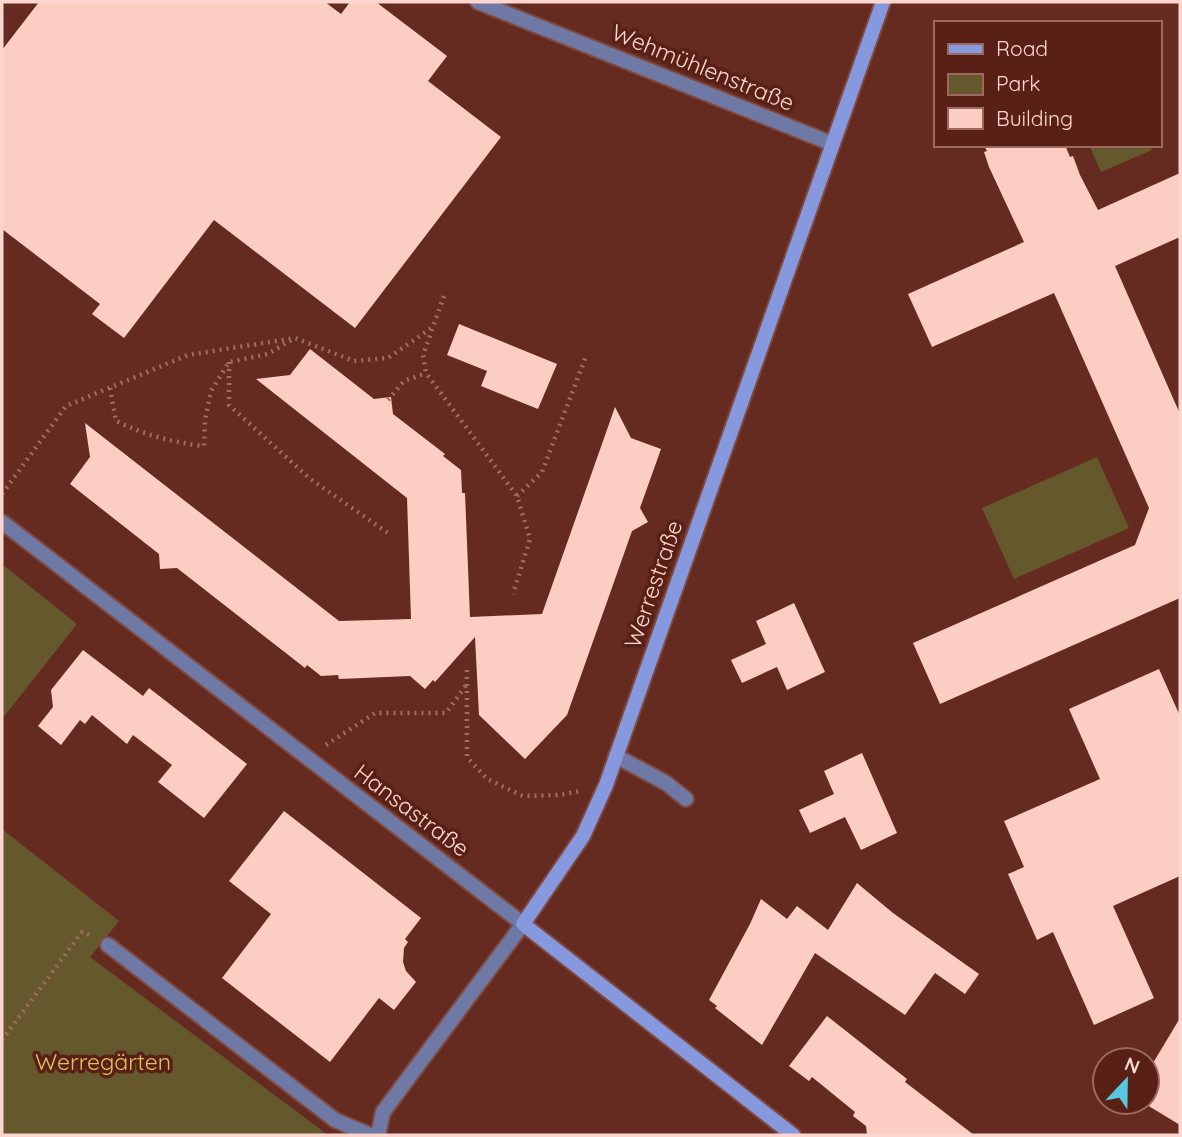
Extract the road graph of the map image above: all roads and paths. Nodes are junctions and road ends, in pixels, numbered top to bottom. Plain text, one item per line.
1 (478, 2) edge
2 (883, 2) edge
3 (832, 144) junction
4 (444, 296) dead end
5 (433, 327) junction
6 (295, 338) junction
7 (586, 356) dead end
8 (229, 362) junction
9 (426, 373) junction
10 (110, 388) junction
11 (388, 400) dead end
12 (2, 494) edge
13 (517, 496) junction
14 (2, 522) edge
15 (388, 533) dead end
16 (513, 594) dead end
17 (467, 670) dead end
18 (468, 683) junction
19 (616, 756) junction
20 (306, 758) junction
21 (606, 785) junction
22 (687, 799) dead end
23 (523, 924) junction
24 (108, 945) joint
25 (2, 1040) edge
26 (370, 1135) edge
27 (377, 1135) edge
28 (793, 1135) edge

1 - 3 street, Wehmühlenstraße
2 - 3 main road, Werrestraße
3 - 19 main road, Werrestraße
4 - 5 path
5 - 6 path
5 - 9 path
6 - 8 path
6 - 10 path
7 - 13 path
8 - 10 path
8 - 15 path
9 - 11 path
9 - 13 path
10 - 12 path
13 - 16 path
14 - 20 street, Hansastraße
17 - 18 path
18 - 20 path
18 - 21 path
19 - 21 main road, Werrestraße
19 - 22 street
20 - 23 street, Hansastraße
21 - 23 main road, Werrestraße
23 - 27 street, Werrestraße
23 - 28 main road, Hansastraße
24 - 25 path
24 - 26 street

